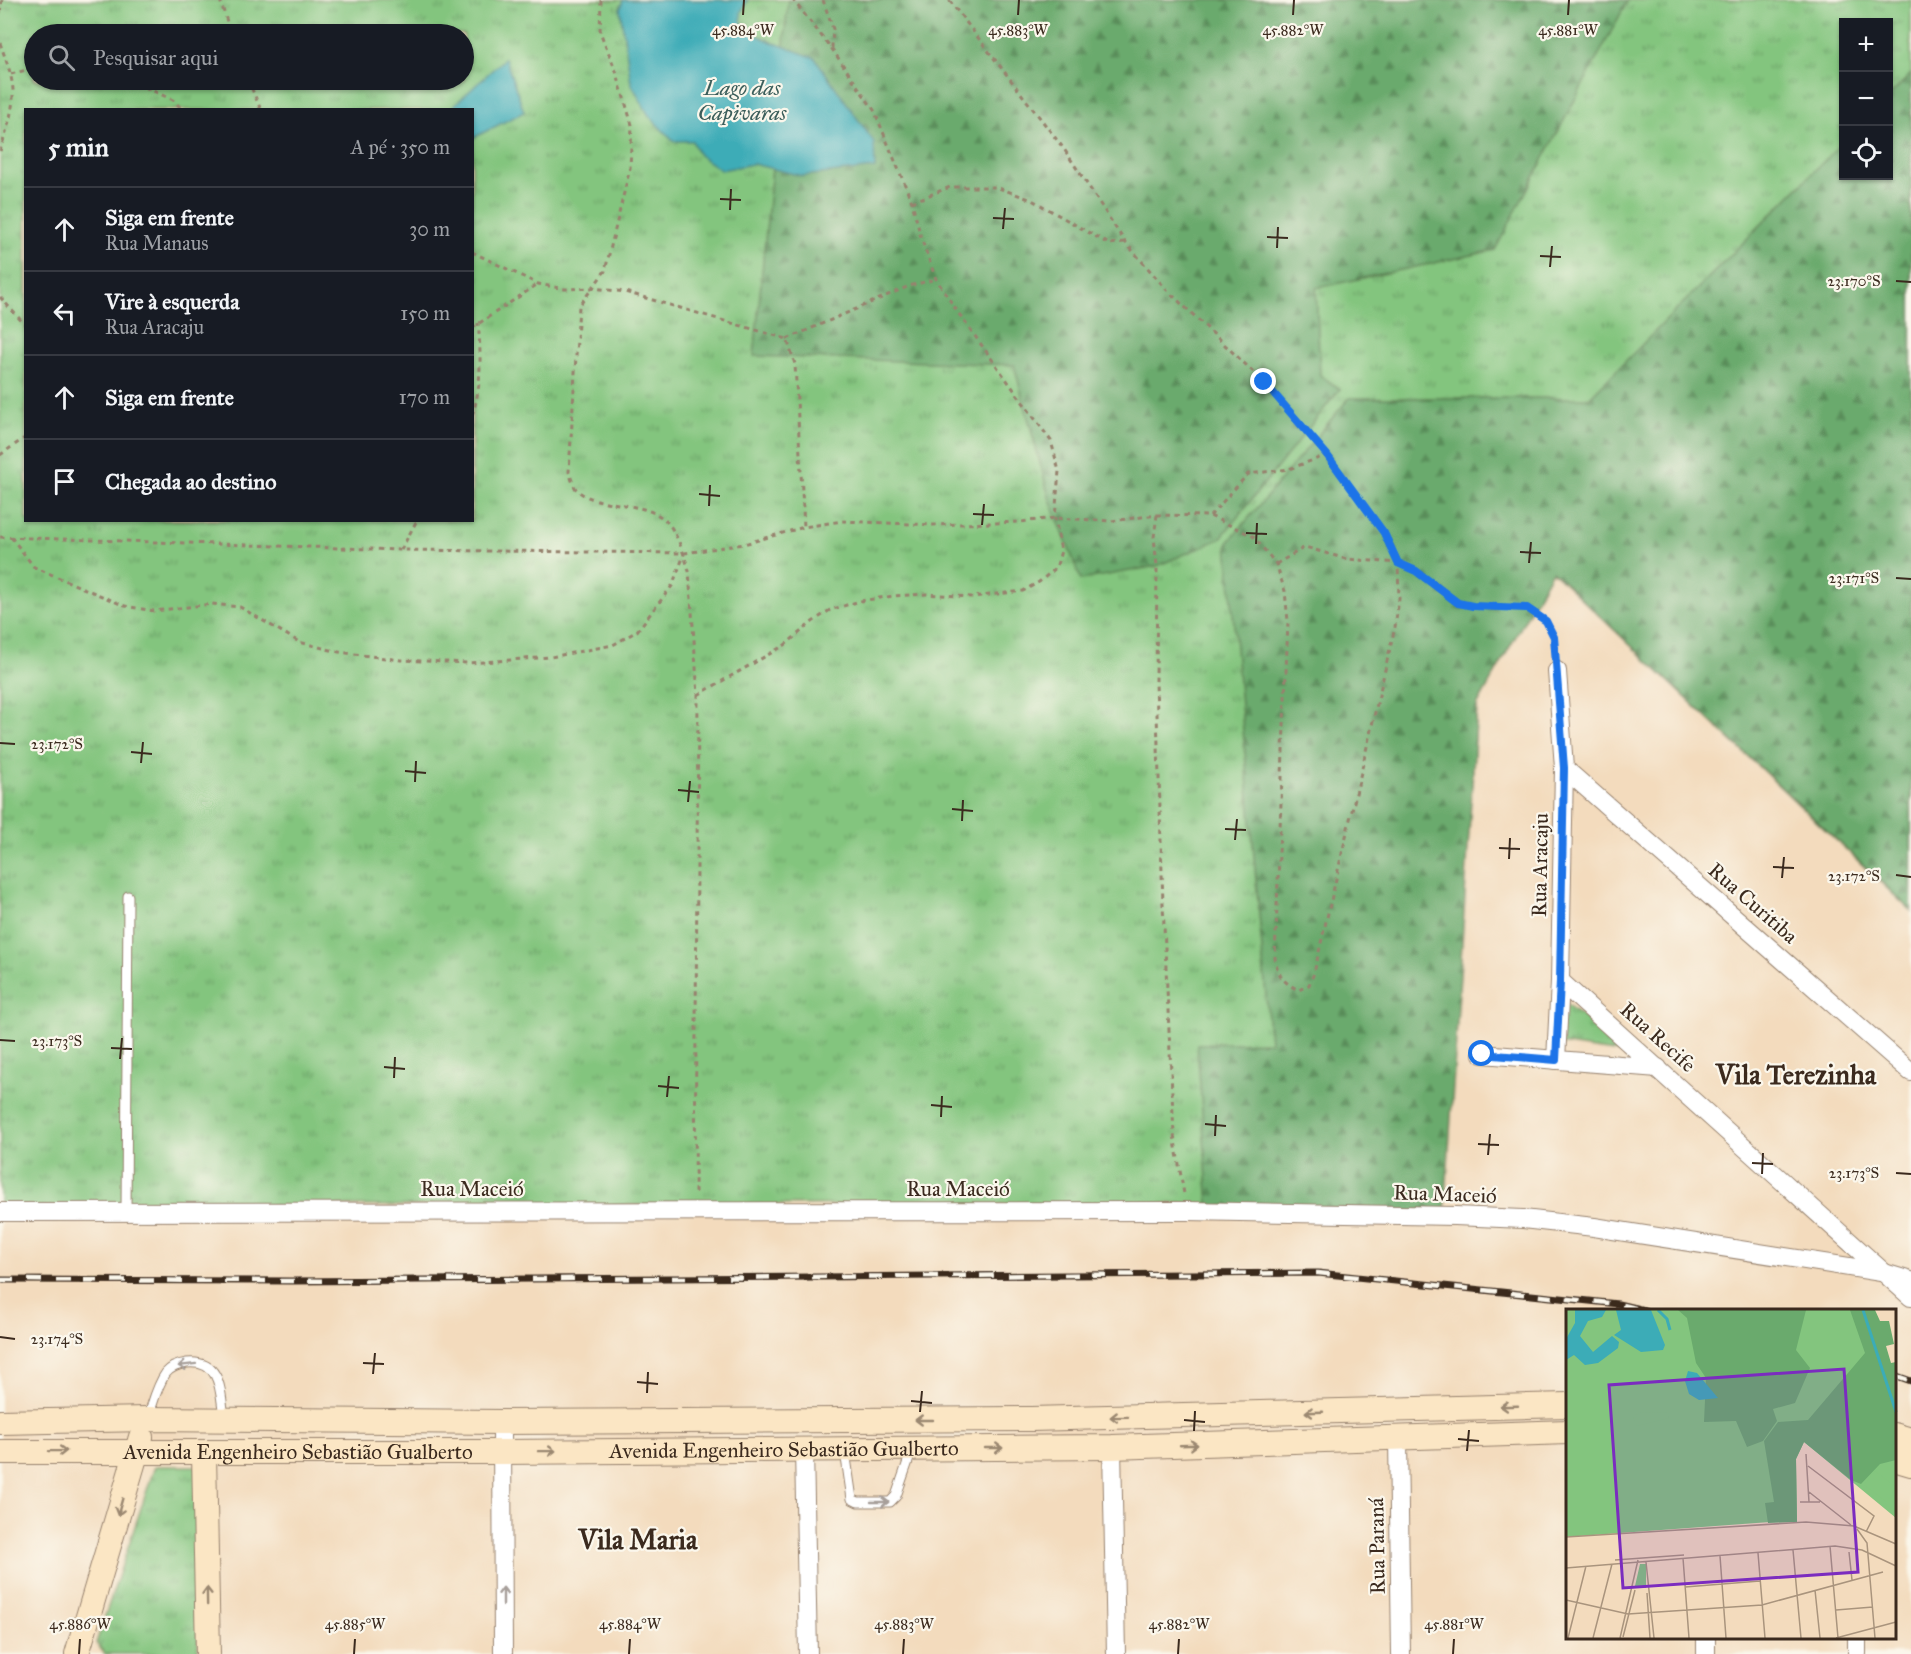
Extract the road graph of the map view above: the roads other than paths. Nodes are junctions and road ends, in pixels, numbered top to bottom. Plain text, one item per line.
1 (1557, 671) road end
2 (1564, 768) junction
3 (128, 896) dead end
4 (1560, 981) junction
5 (1482, 1054) dead end
6 (1556, 1060) junction
7 (1658, 1068) junction
8 (1911, 1072) edge
9 (0, 1212) edge
10 (126, 1213) junction
11 (1881, 1272) junction
12 (1911, 1281) edge
13 (1911, 1297) edge
14 (1566, 1405) edge
15 (147, 1419) junction
16 (225, 1420) junction
17 (0, 1422) edge
18 (502, 1422) junction
19 (1566, 1432) edge
20 (1896, 1436) edge
21 (1398, 1438) junction
22 (1911, 1440) edge
23 (1113, 1447) junction
24 (913, 1448) junction
25 (804, 1449) junction
26 (844, 1449) junction
27 (136, 1450) junction
28 (0, 1452) edge
29 (502, 1452) junction
30 (204, 1453) junction
31 (1896, 1460) edge
32 (1911, 1464) edge
33 (78, 1654) edge
34 (208, 1654) edge
35 (503, 1654) edge
36 (808, 1654) edge
37 (1116, 1654) edge
38 (1401, 1654) edge

1 - 2 street, Rua Aracaju
2 - 4 street, Rua Aracaju
2 - 8 street, Rua Curitiba
3 - 10 lane
4 - 6 street, Rua Aracaju
4 - 7 street, Rua Recife
5 - 6 street
6 - 7 street
7 - 11 street, Rua Recife
9 - 10 street, Rua Maceió
10 - 11 street, Rua Maceió
11 - 12 street, Rua Maceió
11 - 13 street, Rua Recife
14 -> 18 main road, Avenida Engenheiro Sebastião Gualberto
15 - 16 main road, Avenida Engenheiro Sebastião Gualberto
16 -> 15 lane
15 - 17 main road, Avenida Engenheiro Sebastião Gualberto
15 - 27 main road
16 - 18 main road, Avenida Engenheiro Sebastião Gualberto
18 - 29 street
19 - 21 main road, Avenida Engenheiro Sebastião Gualberto
20 - 22 main road
23 -> 21 main road, Avenida Engenheiro Sebastião Gualberto
21 - 38 street, Rua Paraná
24 -> 23 main road, Avenida Engenheiro Sebastião Gualberto
23 - 37 street
24 - 26 main road, Avenida Engenheiro Sebastião Gualberto
26 -> 24 lane
25 - 26 main road, Avenida Engenheiro Sebastião Gualberto
29 -> 25 main road, Avenida Engenheiro Sebastião Gualberto
25 - 36 street
28 -> 27 main road, Avenida Engenheiro Sebastião Gualberto
27 - 30 main road, Avenida Engenheiro Sebastião Gualberto
27 -> 33 main road
29 - 30 main road, Avenida Engenheiro Sebastião Gualberto
35 -> 29 street
34 -> 30 main road
31 - 32 main road

